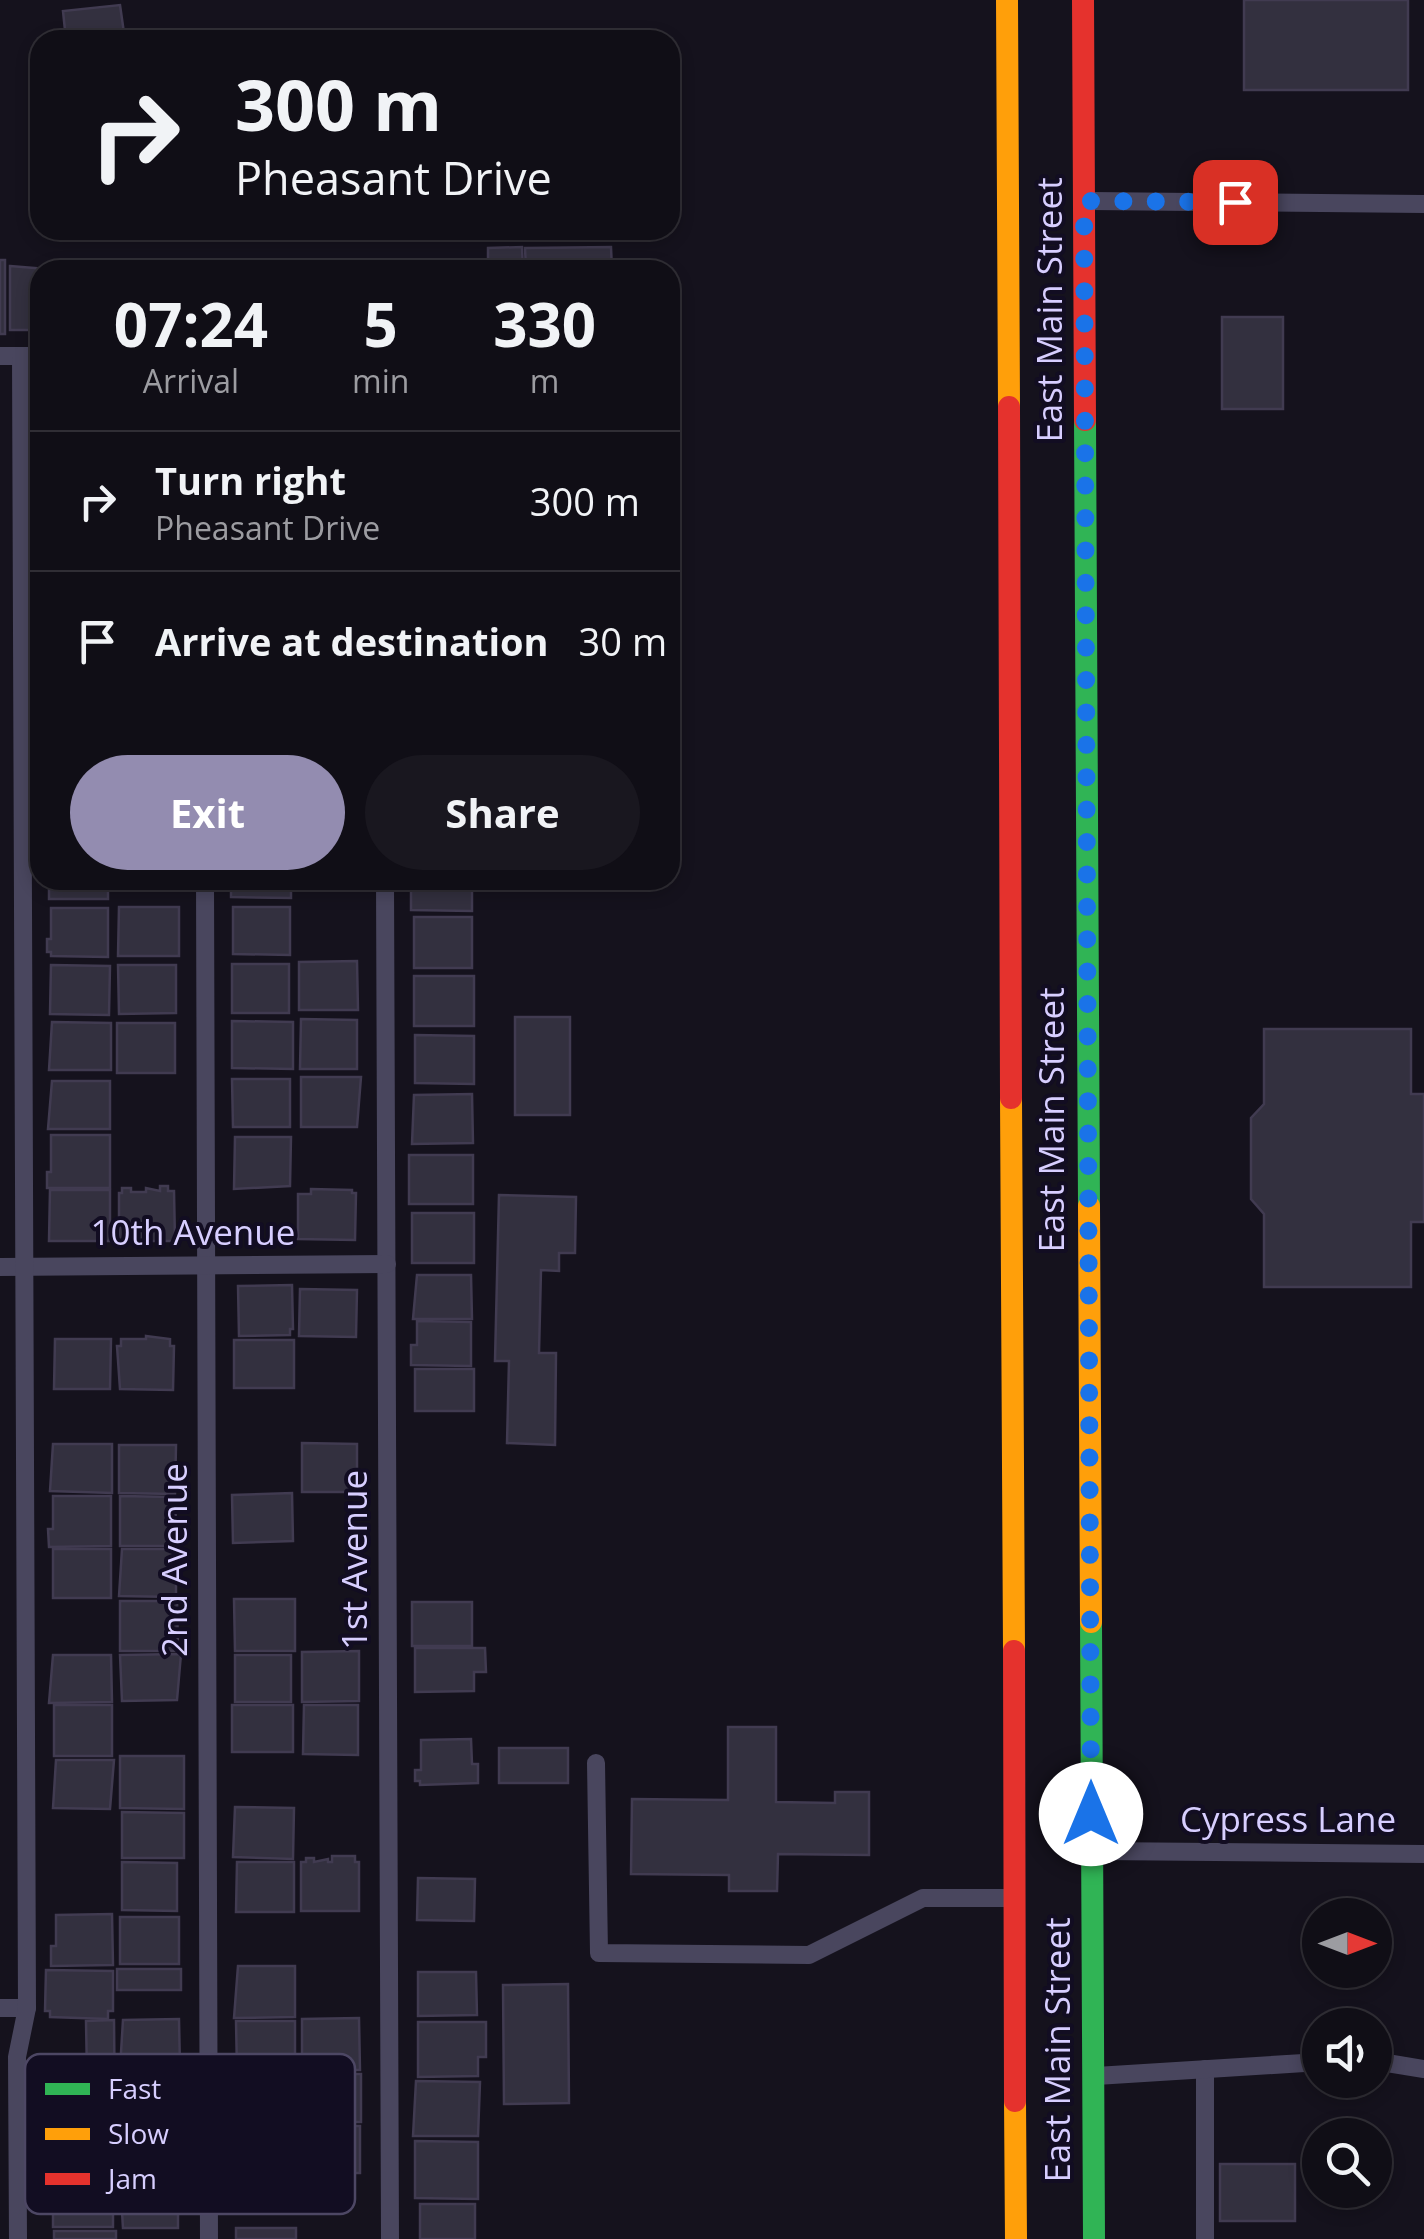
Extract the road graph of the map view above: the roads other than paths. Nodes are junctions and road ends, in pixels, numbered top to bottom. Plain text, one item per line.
1 (1006, 0) edge
2 (1083, 0) edge
3 (1084, 201) junction
4 (1424, 204) edge
5 (0, 356) edge
6 (30, 356) edge
7 (30, 486) edge
8 (205, 890) edge
9 (386, 890) edge
10 (386, 1264) junction
11 (206, 1265) junction
12 (0, 1267) edge
13 (24, 1267) junction
14 (1042, 1330) dead end
15 (1012, 1331) junction
16 (596, 1764) dead end
17 (1092, 1851) junction
18 (1424, 1854) edge
19 (1015, 1898) junction
20 (0, 2008) edge
21 (27, 2008) junction
22 (208, 2054) edge
23 (1302, 2063) edge
24 (1392, 2064) edge
25 (1204, 2069) junction
26 (1424, 2069) edge
27 (1093, 2076) junction
28 (209, 2214) edge
29 (18, 2239) edge
30 (209, 2239) edge
31 (390, 2239) edge
32 (1016, 2239) edge
33 (1094, 2239) edge
34 (1204, 2239) edge

1 - 15 main road, East Main Street
2 - 3 main road, East Main Street
3 - 4 lane
3 - 17 main road, East Main Street
5 - 6 lane
7 - 13 lane
8 - 11 lane, 2nd Avenue
9 - 10 lane, 1st Avenue
10 - 11 lane, 10th Avenue
10 - 31 lane, 1st Avenue
11 - 13 lane, 10th Avenue
11 - 22 lane, 2nd Avenue
12 - 13 lane, 10th Avenue
13 - 21 lane
14 - 15 main road
15 - 19 main road, East Main Street
16 - 19 lane
17 - 18 lane, Cypress Lane
17 - 27 main road, East Main Street
19 - 32 main road, East Main Street
20 - 21 lane
21 - 29 lane
23 - 25 lane
24 - 26 lane
25 - 27 lane
25 - 34 lane
27 - 33 main road, East Main Street
28 - 30 lane, 2nd Avenue

